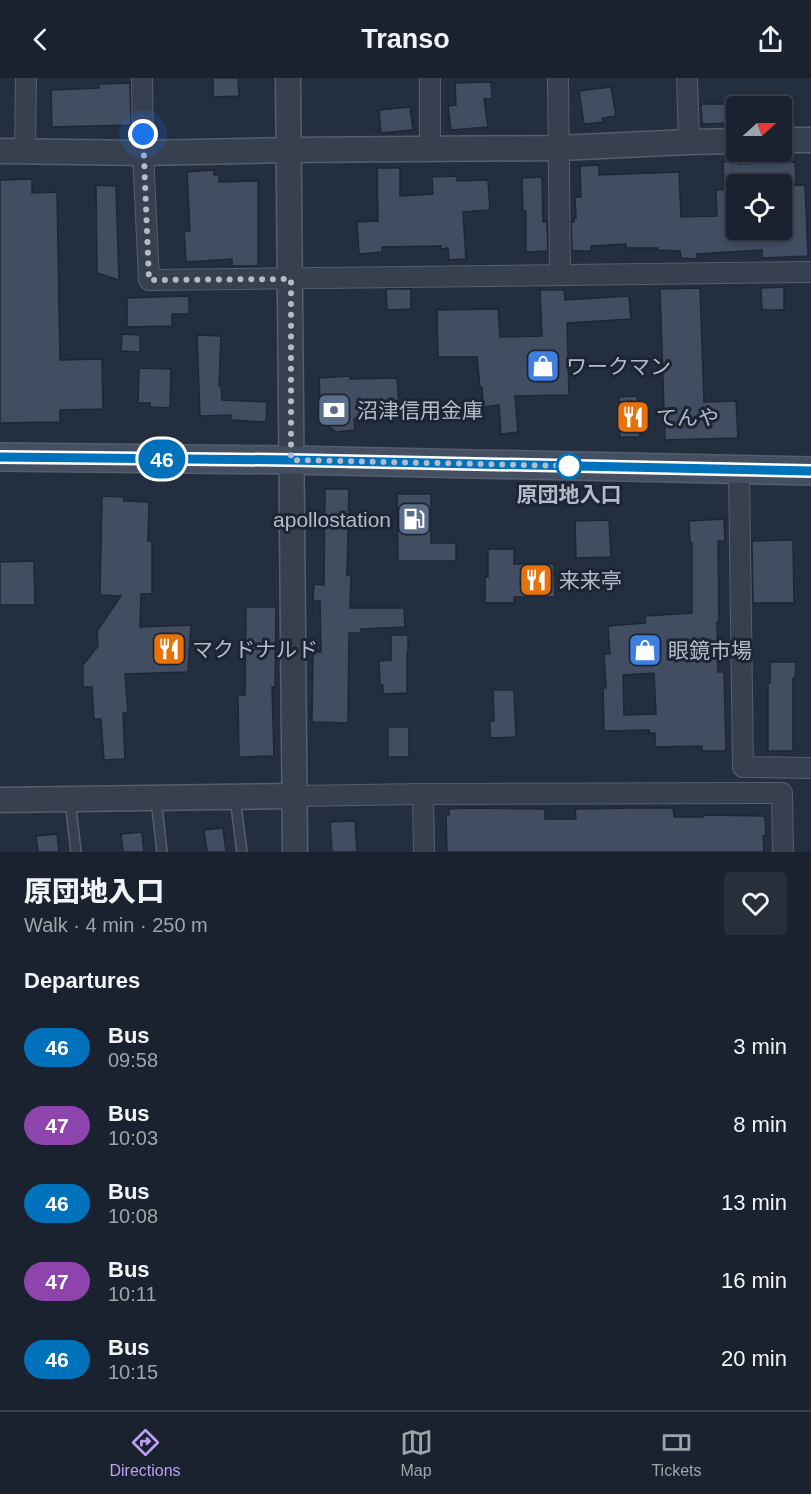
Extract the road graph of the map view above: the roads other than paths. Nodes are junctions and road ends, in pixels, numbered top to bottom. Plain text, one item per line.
1 (26, 78) edge
2 (142, 78) edge
3 (288, 78) edge
4 (430, 78) edge
5 (558, 78) edge
6 (687, 78) edge
7 (792, 140) edge
8 (811, 140) edge
9 (726, 141) edge
10 (689, 142) junction
11 (559, 148) junction
12 (430, 149) junction
13 (289, 150) junction
14 (0, 151) edge
15 (25, 151) junction
16 (143, 153) junction
17 (811, 272) edge
18 (560, 274) junction
19 (291, 279) junction
20 (0, 457) edge
21 (291, 460) junction
22 (739, 470) junction
23 (811, 471) edge
24 (811, 768) edge
25 (423, 794) junction
26 (295, 796) junction
27 (235, 798) junction
28 (156, 799) junction
29 (0, 800) edge
30 (70, 800) junction
31 (76, 852) edge
32 (162, 852) edge
33 (242, 852) edge
34 (295, 852) edge
35 (424, 852) edge
36 (783, 852) edge

1 - 15 street
2 - 16 street
3 - 13 street
4 - 12 street
5 - 11 street
6 - 10 street
7 - 8 street
9 - 10 street
10 - 11 street
11 - 12 street
11 - 18 street
12 - 13 street
13 - 16 street
13 - 19 street
14 - 15 street
15 - 16 street
16 - 19 street
17 - 18 street
18 - 19 street
19 - 21 street
20 - 21 main road
21 - 22 main road
21 - 26 street
22 - 23 main road
22 - 24 street
25 - 26 street
25 - 35 street
25 - 36 street
26 - 27 street
26 - 34 street
27 - 28 street
27 - 33 lane
28 - 30 street
28 - 32 lane
29 - 30 street
30 - 31 lane

